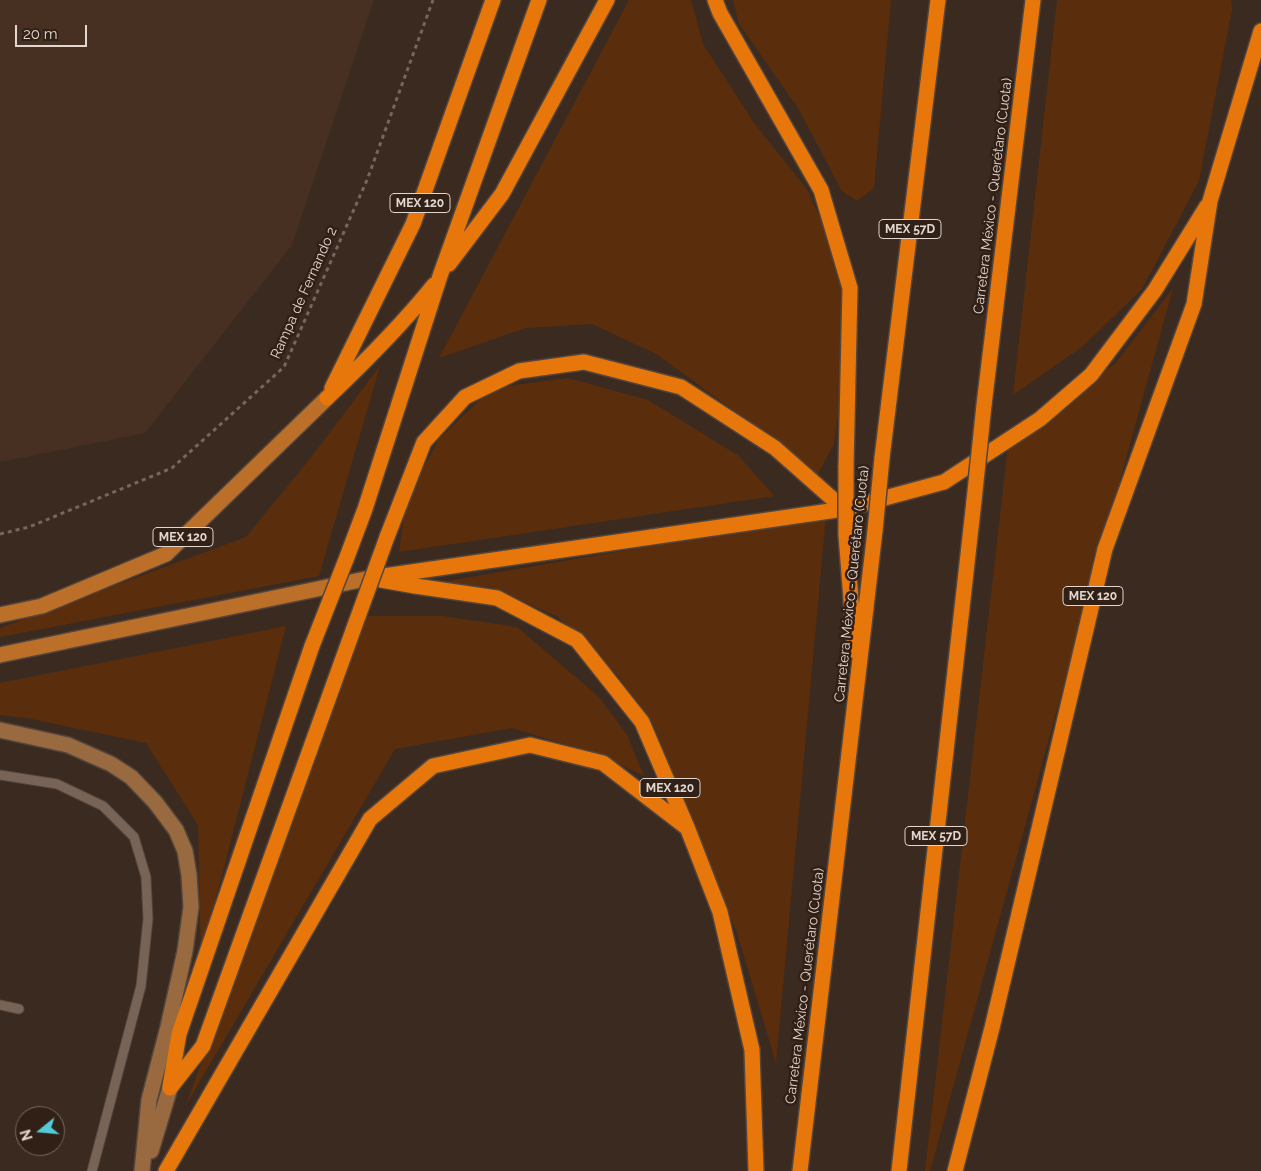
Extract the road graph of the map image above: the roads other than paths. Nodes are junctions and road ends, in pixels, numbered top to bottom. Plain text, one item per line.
1 (493, 0) edge
2 (539, 0) edge
3 (607, 0) edge
4 (715, 0) edge
5 (938, 0) edge
6 (1033, 0) edge
7 (1261, 32) edge
8 (1210, 201) junction
9 (440, 276) junction
10 (327, 398) junction
11 (844, 509) junction
12 (370, 578) junction
13 (0, 615) edge
14 (0, 655) edge
15 (857, 684) junction
16 (0, 730) edge
17 (0, 775) edge
18 (687, 827) junction
19 (0, 1005) edge
20 (19, 1009) dead end
21 (170, 1088) junction
22 (92, 1171) edge
23 (143, 1171) edge
24 (166, 1171) edge
25 (756, 1171) edge
26 (800, 1171) edge
27 (899, 1171) edge
28 (955, 1171) edge

1 - 10 highway, MEX 120
2 - 9 highway
3 - 9 highway
4 - 15 highway, bridge
5 - 15 highway, Carretera México - Querétaro (Cuota) / MEX 57D, bridge
6 - 27 highway, Carretera México - Querétaro (Cuota) / MEX 57D, bridge
7 - 8 highway, MEX 120
8 - 11 highway
8 - 28 highway, MEX 120
9 - 10 highway
9 - 21 highway, bridge
10 - 13 main road, MEX 120
11 - 12 highway
11 - 21 highway, bridge
12 - 14 main road, MEX 120
12 - 18 highway, MEX 120
15 - 26 highway, Carretera México - Querétaro (Cuota) / MEX 57D
16 - 23 main road
17 - 22 lane
18 - 24 highway
18 - 25 highway, MEX 120
19 - 20 lane
21 - 23 main road

